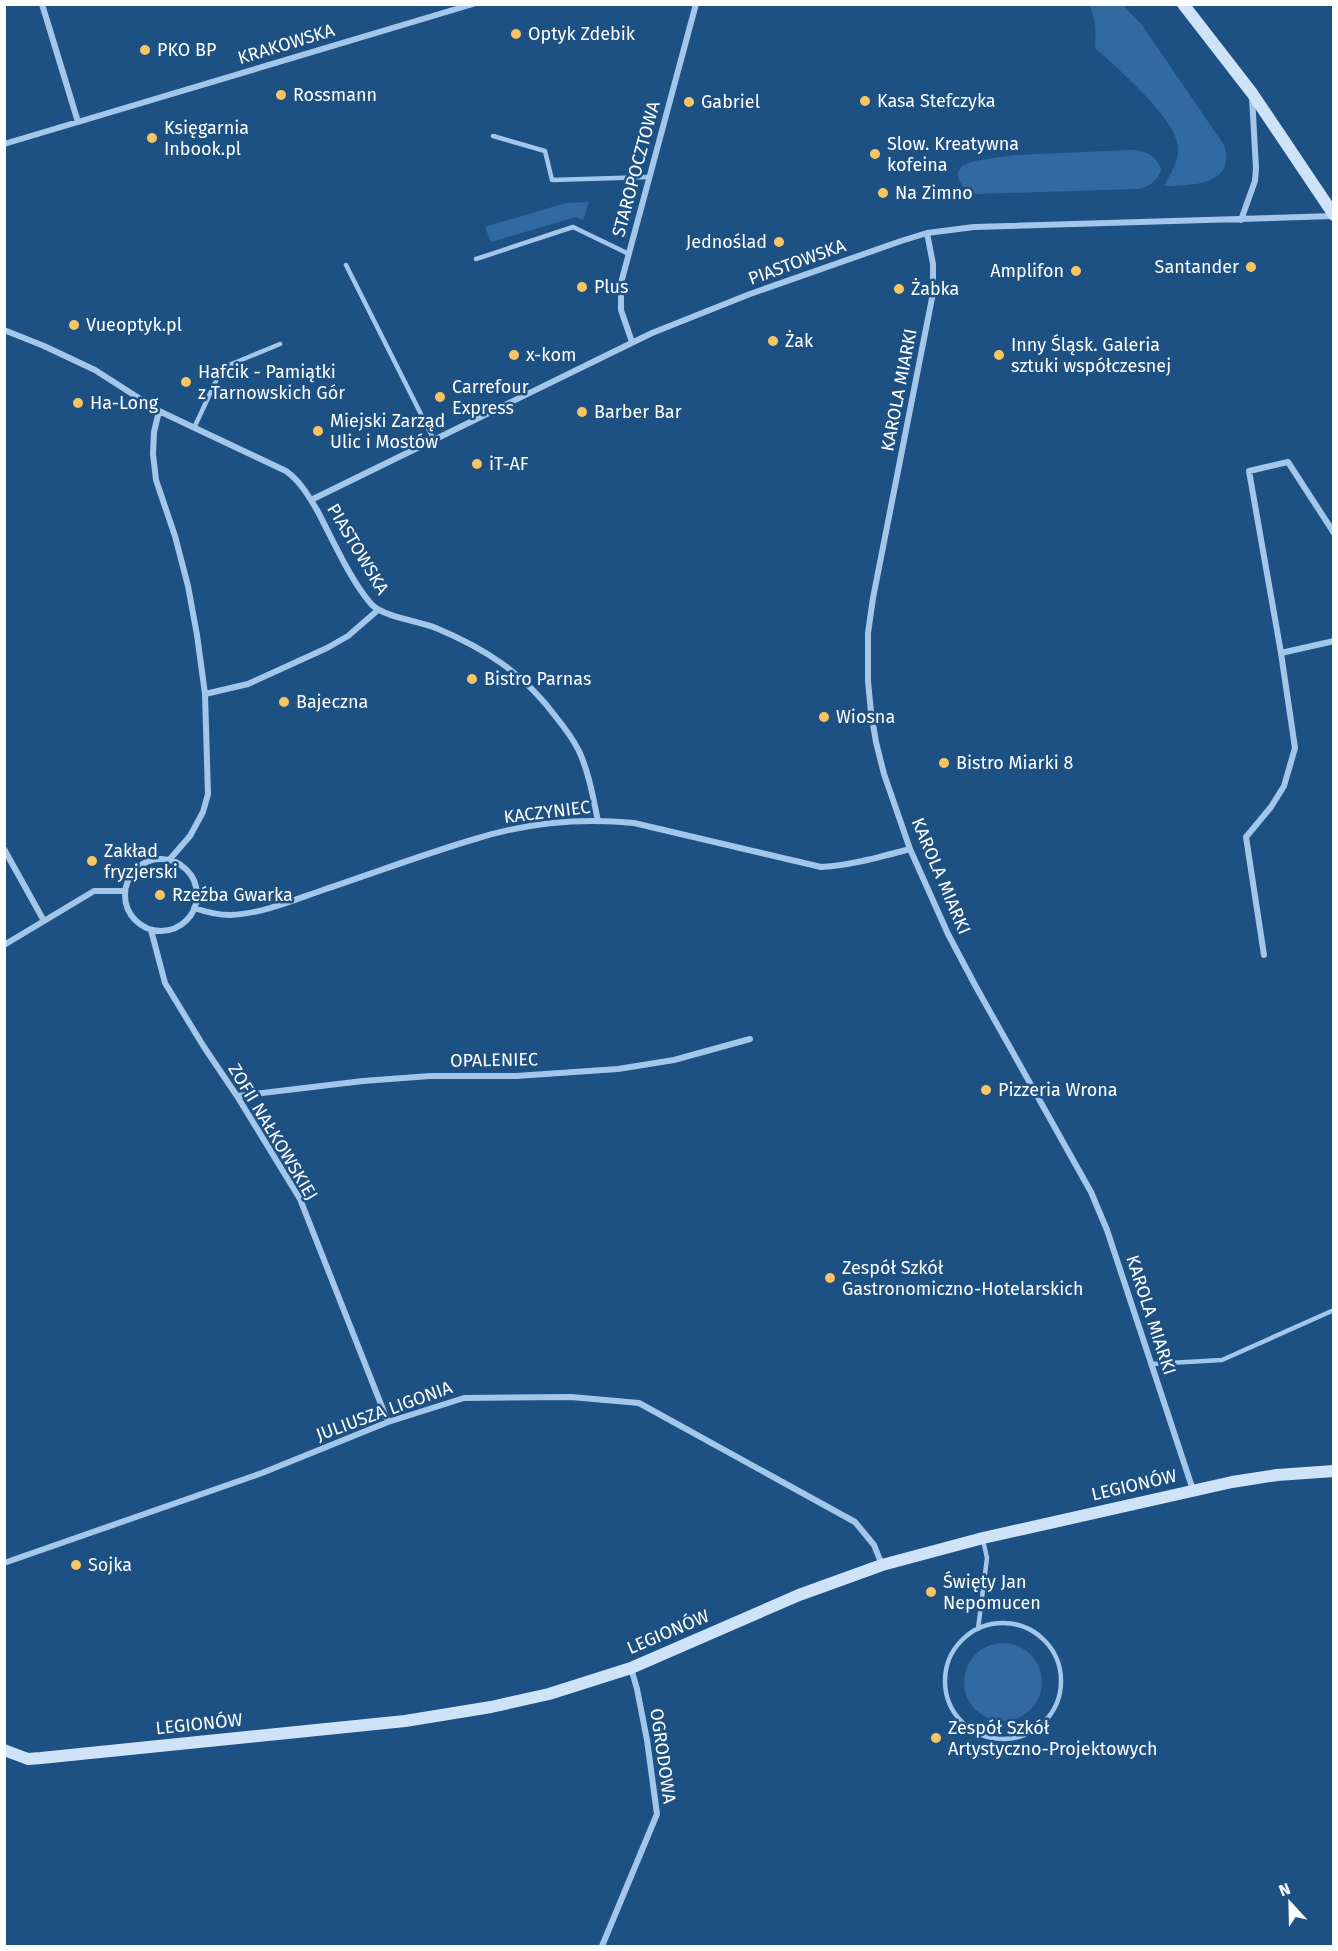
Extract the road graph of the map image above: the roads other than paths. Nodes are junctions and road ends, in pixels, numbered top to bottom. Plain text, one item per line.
1 (42, 4) edge
2 (473, 4) edge
3 (696, 4) edge
4 (1183, 4) edge
5 (1252, 93) junction
6 (78, 122) junction
7 (493, 136) dead end
8 (4, 144) edge
9 (649, 177) junction
10 (1334, 216) edge
11 (1241, 220) junction
12 (927, 233) junction
13 (629, 254) junction
14 (476, 259) dead end
15 (346, 266) dead end
16 (4, 330) edge
17 (632, 342) junction
18 (280, 344) dead end
19 (159, 411) junction
20 (194, 428) junction
21 (434, 440) junction
22 (311, 500) junction
23 (1334, 533) edge
24 (378, 610) junction
25 (1334, 641) edge
26 (1281, 653) junction
27 (205, 694) junction
28 (598, 821) junction
29 (4, 849) edge
30 (910, 849) junction
31 (170, 859) junction
32 (124, 891) junction
33 (194, 908) junction
34 (44, 921) junction
35 (151, 930) junction
36 (4, 945) edge
37 (1264, 955) dead end
38 (750, 1039) dead end
39 (237, 1096) junction
40 (1334, 1310) edge
41 (1151, 1364) junction
42 (388, 1422) junction
43 (1334, 1472) edge
44 (1193, 1490) junction
45 (983, 1538) junction
46 (4, 1563) edge
47 (882, 1565) junction
48 (978, 1629) junction
49 (631, 1668) junction
50 (4, 1750) edge
51 (602, 1947) edge

1 - 6 street
2 - 6 street, KRAKOWSKA
3 - 9 street, STAROPOCZTOWA
4 - 5 street
5 - 10 street
5 - 11 street
6 - 8 street, KRAKOWSKA
7 - 9 lane
9 - 13 street, STAROPOCZTOWA
10 - 11 street, PIASTOWSKA
11 - 12 street, PIASTOWSKA
12 - 17 street, PIASTOWSKA
12 - 30 street, KAROLA MIARKI
13 - 14 lane
13 - 17 street, STAROPOCZTOWA
15 - 21 lane
16 - 19 street, PIASTOWSKA
17 - 21 street, PIASTOWSKA
18 - 20 lane
19 - 20 street, PIASTOWSKA
19 - 27 street
20 - 22 street, PIASTOWSKA
21 - 22 street, PIASTOWSKA
22 - 24 street, PIASTOWSKA
23 - 26 street
24 - 27 street
24 - 28 street, PIASTOWSKA
25 - 26 street
26 - 37 street
27 - 31 street
28 - 30 street, KACZYNIEC
28 - 33 street, KACZYNIEC
29 - 34 street
30 - 41 street, KAROLA MIARKI
31 - 32 street
31 - 33 street
32 - 34 street
32 - 35 street
33 - 35 street
34 - 36 street
35 - 39 street, ZOFII NAŁKOWSKIEJ
38 - 39 street, OPALENIEC
39 - 42 street, ZOFII NAŁKOWSKIEJ
40 - 41 lane
41 - 44 street, KAROLA MIARKI
42 - 46 street, JULIUSZA LIGONIA
42 - 47 street, JULIUSZA LIGONIA
43 - 44 street, LEGIONÓW
44 - 45 street, LEGIONÓW
45 - 47 street, LEGIONÓW
45 - 48 lane
47 - 49 street, LEGIONÓW
48 - 48 lane
49 - 50 street, LEGIONÓW
49 - 51 street, OGRODOWA

